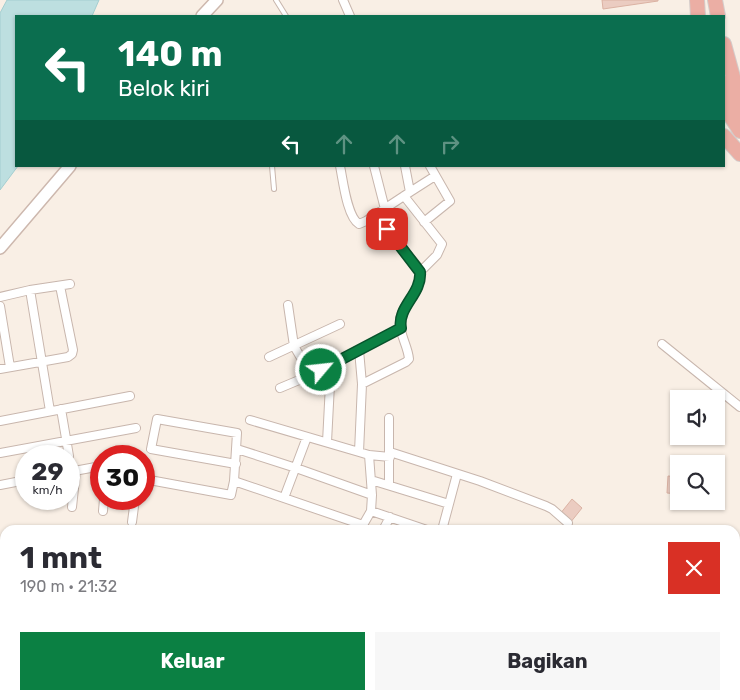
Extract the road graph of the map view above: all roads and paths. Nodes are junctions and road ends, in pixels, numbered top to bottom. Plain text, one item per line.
1 (217, 0) edge
2 (276, 0) edge
3 (343, 0) edge
4 (691, 0) edge
5 (697, 0) edge
6 (708, 0) edge
7 (715, 0) edge
8 (203, 15) edge
9 (285, 15) edge
10 (350, 15) edge
11 (690, 15) edge
12 (698, 15) edge
13 (709, 15) edge
14 (718, 15) edge
15 (725, 48) edge
16 (725, 85) edge
17 (740, 96) edge
18 (725, 108) edge
19 (740, 113) edge
20 (740, 131) edge
21 (725, 137) edge
22 (740, 154) edge
23 (69, 167) edge
24 (272, 167) edge
25 (340, 167) edge
26 (374, 167) edge
27 (405, 167) edge
28 (430, 167) edge
29 (435, 176) junction
30 (274, 189) dead end
31 (407, 194) junction
32 (385, 209) junction
33 (376, 215) junction
34 (424, 222) junction
35 (0, 248) edge
36 (420, 272) junction
37 (70, 284) dead end
38 (60, 286) junction
39 (30, 290) junction
40 (0, 297) edge
41 (288, 305) dead end
42 (0, 306) edge
43 (340, 324) dead end
44 (401, 328) junction
45 (662, 344) dead end
46 (294, 346) junction
47 (359, 350) junction
48 (269, 357) dead end
49 (42, 362) junction
50 (331, 365) junction
51 (10, 367) junction
52 (0, 369) edge
53 (311, 375) junction
54 (362, 384) junction
55 (280, 388) dead end
56 (130, 396) dead end
57 (740, 406) edge
58 (61, 409) junction
59 (50, 411) junction
60 (389, 418) dead end
61 (250, 420) dead end
62 (0, 421) edge
63 (136, 428) dead end
64 (307, 437) junction
65 (66, 441) junction
66 (328, 442) junction
67 (67, 445) edge
68 (237, 450) junction
69 (360, 452) junction
70 (0, 453) edge
71 (390, 454) junction
72 (369, 455) junction
73 (236, 464) junction
74 (296, 468) junction
75 (456, 474) junction
76 (371, 480) junction
77 (155, 481) edge
78 (234, 481) junction
79 (15, 482) edge
80 (0, 485) edge
81 (389, 485) junction
82 (372, 495) junction
83 (284, 498) junction
84 (449, 504) junction
85 (134, 510) edge
86 (371, 511) junction
87 (390, 518) junction
88 (132, 522) dead end
89 (360, 525) edge
90 (364, 525) edge
91 (386, 525) edge
92 (412, 525) edge
93 (443, 525) edge
94 (567, 525) edge

1 - 8 street
2 - 9 lane
3 - 10 street
4 - 11 highway
5 - 12 highway
6 - 13 highway
7 - 14 highway
15 - 17 highway
16 - 19 highway
18 - 20 highway
21 - 22 highway
23 - 35 street
24 - 30 lane
25 - 33 street
26 - 32 street
27 - 31 street
28 - 29 street
29 - 31 street
29 - 34 street
31 - 32 street
31 - 34 street
32 - 33 street
33 - 36 street
34 - 36 street
36 - 44 street
37 - 38 street
38 - 39 street
38 - 49 street
39 - 40 street
39 - 49 street
41 - 46 street
42 - 51 street
43 - 46 street
44 - 47 street
44 - 54 street
45 - 57 street
46 - 48 street
46 - 53 street
47 - 50 street
47 - 54 street
49 - 51 street
49 - 59 street
50 - 53 street
50 - 66 street
51 - 52 street
53 - 55 street
54 - 69 street
56 - 58 street
58 - 59 street
58 - 65 street
59 - 62 street
60 - 71 street
61 - 64 street
63 - 65 street
64 - 66 street
64 - 74 street
65 - 67 street
65 - 70 street
66 - 69 street
68 - 73 street
68 - 73 street
68 - 74 street
69 - 72 street
71 - 72 street
71 - 75 street
71 - 81 street
72 - 76 street
73 - 78 street
74 - 82 street
74 - 83 street
75 - 84 street
75 - 94 street
76 - 81 street
76 - 82 street
77 - 78 street
78 - 83 street
79 - 80 street
81 - 84 street
82 - 86 street
83 - 89 street
84 - 93 street
85 - 88 street
86 - 87 street
86 - 90 street
87 - 91 street
87 - 92 street

